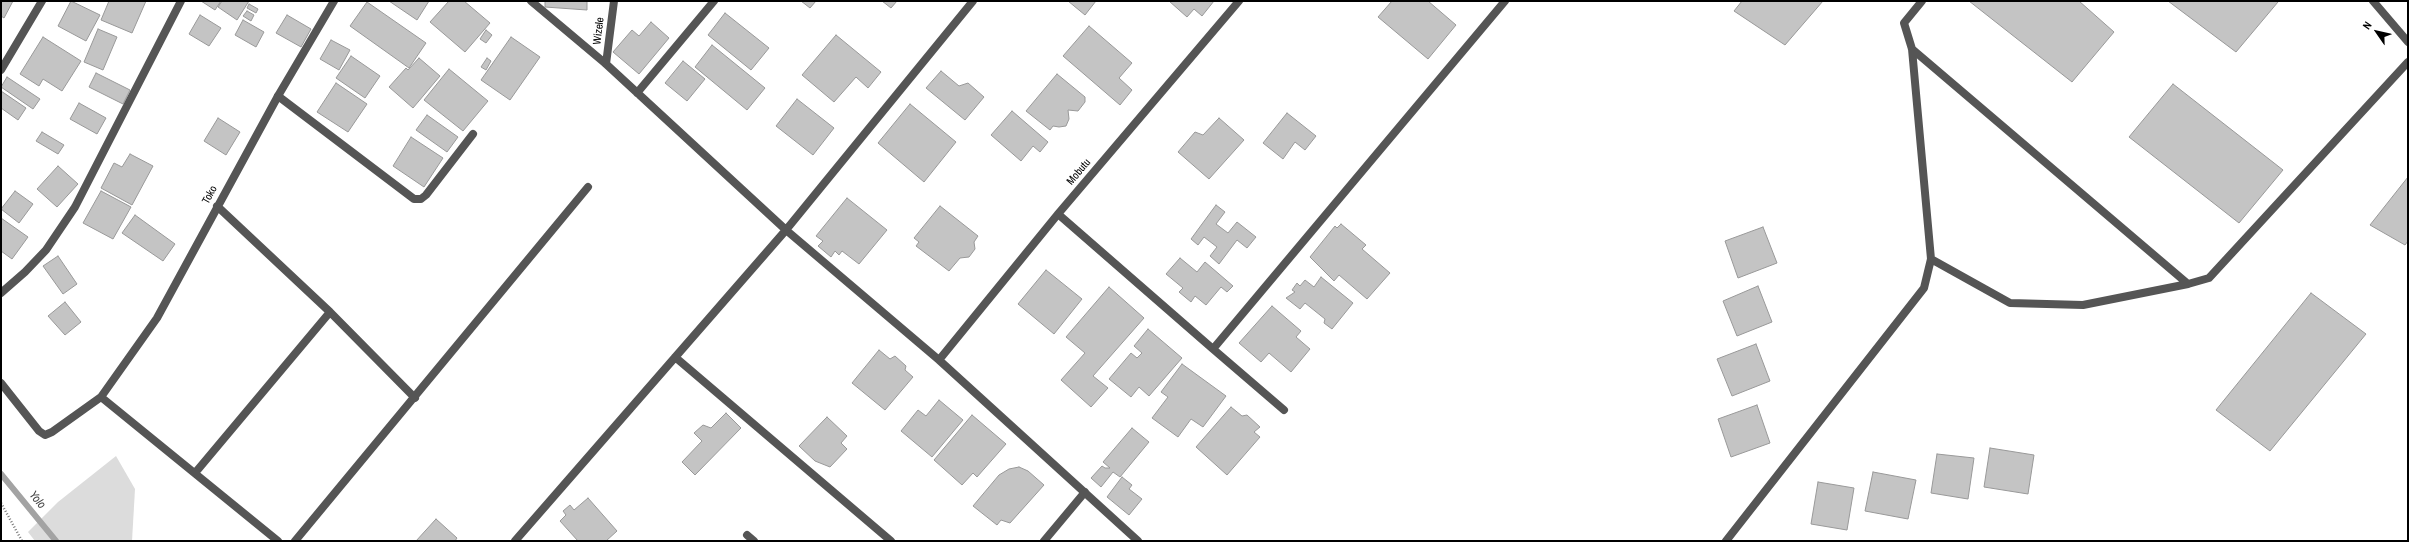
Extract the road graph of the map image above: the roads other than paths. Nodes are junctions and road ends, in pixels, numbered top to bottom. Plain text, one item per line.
1 (42, 1) edge
2 (181, 1) edge
3 (334, 1) edge
4 (531, 1) edge
5 (614, 1) edge
6 (714, 1) edge
7 (973, 1) edge
8 (1239, 1) edge
9 (1505, 1) edge
10 (1922, 1) edge
11 (2373, 1) edge
12 (2408, 42) edge
13 (1912, 50) junction
14 (2408, 62) edge
15 (606, 64) junction
16 (1, 70) edge
17 (637, 93) junction
18 (278, 96) junction
19 (473, 134) dead end
20 (588, 187) dead end
21 (217, 206) junction
22 (1058, 214) junction
23 (786, 230) junction
24 (1932, 259) junction
25 (2188, 284) junction
26 (1, 293) edge
27 (330, 312) junction
28 (1213, 349) junction
29 (675, 357) junction
30 (939, 360) junction
31 (1, 383) edge
32 (100, 397) junction
33 (415, 398) junction
34 (1284, 410) dead end
35 (194, 473) junction
36 (1085, 492) junction
37 (747, 535) dead end
38 (278, 541) edge
39 (294, 541) edge
40 (515, 541) edge
41 (754, 541) edge
42 (891, 541) edge
43 (1044, 541) edge
44 (1138, 541) edge
45 (1726, 541) edge

1 - 16 street
2 - 26 street
3 - 18 street, Toko
4 - 15 street
5 - 15 street, Wizele
6 - 17 street
7 - 23 street
8 - 22 street, Mobutu
9 - 28 street
10 - 13 street
11 - 12 street
13 - 24 street
13 - 25 street
14 - 25 street
15 - 17 street
17 - 23 street
18 - 19 street
18 - 21 street, Toko
20 - 33 street
21 - 27 street
21 - 32 street, Toko
22 - 28 street
22 - 30 street, Mobutu
23 - 29 street
23 - 30 street
24 - 25 street
24 - 45 street
27 - 33 street
27 - 35 street
28 - 34 street
29 - 40 street
29 - 42 street
30 - 36 street
31 - 32 street, Toko
32 - 35 street
33 - 39 street
35 - 38 street
36 - 43 street
36 - 44 street
37 - 41 street

